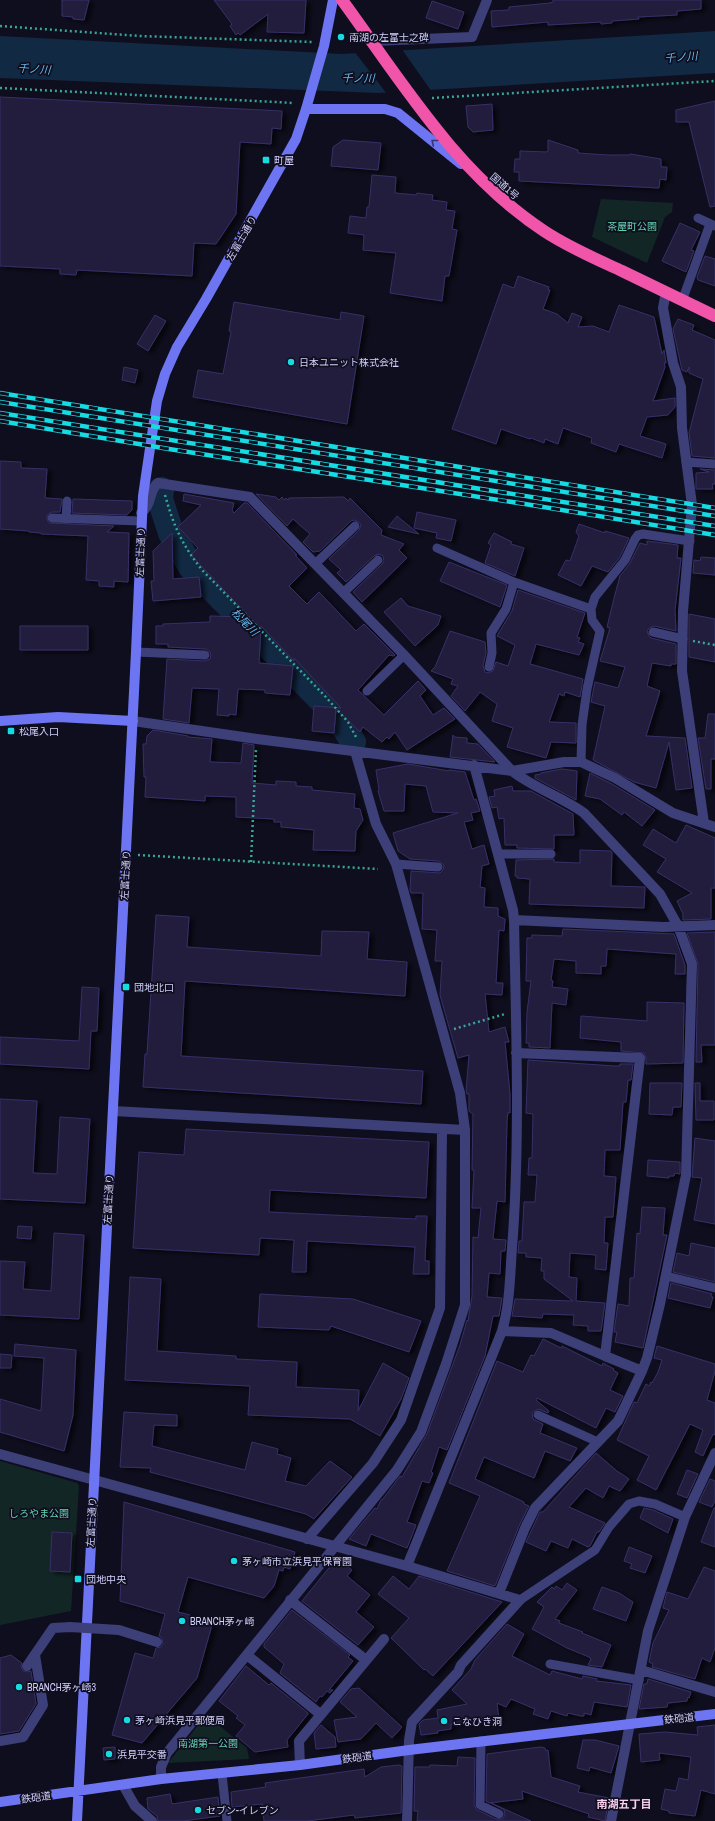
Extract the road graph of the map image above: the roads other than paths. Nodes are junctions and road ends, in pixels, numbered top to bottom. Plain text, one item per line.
1 (333, 0) edge
2 (342, 0) edge
3 (487, 0) edge
4 (373, 44) junction
5 (307, 107) junction
6 (475, 175) junction
7 (698, 218) dead end
8 (713, 225) edge
9 (666, 292) junction
10 (682, 301) junction
11 (715, 316) edge
12 (686, 462) junction
13 (715, 464) edge
14 (67, 501) dead end
15 (141, 517) junction
16 (52, 518) dead end
17 (66, 518) junction
18 (355, 526) dead end
19 (690, 541) junction
20 (436, 548) dead end
21 (378, 560) dead end
22 (315, 564) junction
23 (514, 582) junction
24 (343, 593) junction
25 (591, 609) junction
26 (653, 632) dead end
27 (683, 639) junction
28 (136, 652) junction
29 (205, 655) dead end
30 (404, 655) junction
31 (489, 667) dead end
32 (367, 691) dead end
33 (0, 721) edge
34 (133, 721) junction
35 (359, 752) junction
36 (581, 762) junction
37 (474, 765) junction
38 (512, 771) junction
39 (704, 823) junction
40 (715, 827) edge
41 (498, 854) junction
42 (551, 854) dead end
43 (396, 864) junction
44 (438, 867) dead end
45 (514, 920) junction
46 (715, 925) edge
47 (678, 926) junction
48 (516, 1053) junction
49 (113, 1111) junction
50 (442, 1130) junction
51 (465, 1130) junction
52 (666, 1276) junction
53 (715, 1288) edge
54 (502, 1331) junction
55 (605, 1356) junction
56 (642, 1371) junction
57 (538, 1415) dead end
58 (598, 1442) junction
59 (715, 1453) edge
60 (0, 1454) edge
61 (94, 1480) junction
62 (684, 1517) junction
63 (307, 1539) junction
64 (334, 1546) junction
65 (407, 1566) junction
66 (499, 1593) junction
67 (290, 1600) junction
68 (520, 1600) junction
69 (384, 1639) dead end
70 (158, 1642) dead end
71 (35, 1655) junction
72 (247, 1655) junction
73 (366, 1660) junction
74 (550, 1664) dead end
75 (27, 1666) dead end
76 (640, 1675) junction
77 (715, 1692) edge
78 (320, 1714) junction
79 (715, 1714) edge
80 (631, 1723) junction
81 (0, 1741) edge
82 (481, 1741) junction
83 (409, 1750) junction
84 (300, 1765) junction
85 (222, 1774) junction
86 (161, 1779) junction
87 (123, 1785) junction
88 (78, 1791) junction
89 (0, 1802) edge
90 (499, 1814) dead end
91 (77, 1821) edge
92 (152, 1821) edge
93 (227, 1821) edge
94 (407, 1821) edge
95 (611, 1821) edge

1 - 5 street, 左富士通り
2 - 4 highway, 国道1号
3 - 4 street
4 - 6 highway, 国道1号
6 -> 5 street
5 - 15 street, 左富士通り
6 - 9 highway, 国道1号
7 - 8 lane
8 - 10 lane
9 - 10 highway, 国道1号
9 - 12 street
10 - 11 highway, 国道1号
12 - 13 lane
12 - 19 street
14 - 17 lane
15 - 17 lane
15 - 22 street
15 - 28 street, 左富士通り
16 - 17 lane
18 - 22 lane
19 - 25 lane
19 - 27 street
20 - 23 lane
21 - 24 lane
22 - 24 street
23 - 25 lane
23 - 31 lane
24 - 30 street
25 - 36 lane
26 - 27 lane
27 - 39 street
28 - 29 lane
28 - 34 street, 左富士通り
30 - 32 lane
30 - 38 street
33 - 34 street
34 - 35 street
34 - 49 street, 左富士通り
35 - 37 street
35 - 43 street
36 - 38 street
36 - 39 street
37 - 38 street
37 - 41 street
38 - 47 street
39 - 40 street
41 - 42 lane
41 - 45 street
43 - 44 lane
43 - 51 street
45 - 47 street
45 - 48 street
46 - 47 street
47 - 52 street
48 - 54 street
48 - 55 street
49 - 50 street
49 - 61 street, 左富士通り
50 - 51 street
50 - 63 street
51 - 64 street
52 - 53 lane
52 - 56 street
54 - 55 street
54 - 65 street
55 - 56 street
56 - 58 street
57 - 58 lane
58 - 66 street
59 - 62 street
60 - 61 street
61 - 63 street
61 - 88 street, 左富士通り
62 - 68 lane
62 - 76 street
63 - 64 street
64 - 65 street
64 - 67 street
65 - 66 street
66 - 68 street
67 - 72 street
67 - 73 street
68 - 83 street
69 - 73 street
70 - 71 street, bridge
71 - 75 street, bridge
71 - 81 street
72 - 78 street
72 - 86 street
73 - 78 street
74 - 76 lane
76 - 77 street
76 - 80 street
78 - 84 street
79 - 80 street, 鉄砲道
80 - 82 street, 鉄砲道
80 - 95 street
82 - 83 street, 鉄砲道
82 - 90 lane
83 - 84 street, 鉄砲道
83 - 94 street
84 - 85 street, 鉄砲道
85 - 86 street, 鉄砲道
85 - 93 lane
86 - 87 street, 鉄砲道
87 - 88 street, 鉄砲道
87 - 92 street
88 - 89 street, 鉄砲道
88 - 91 street, 左富士通り

